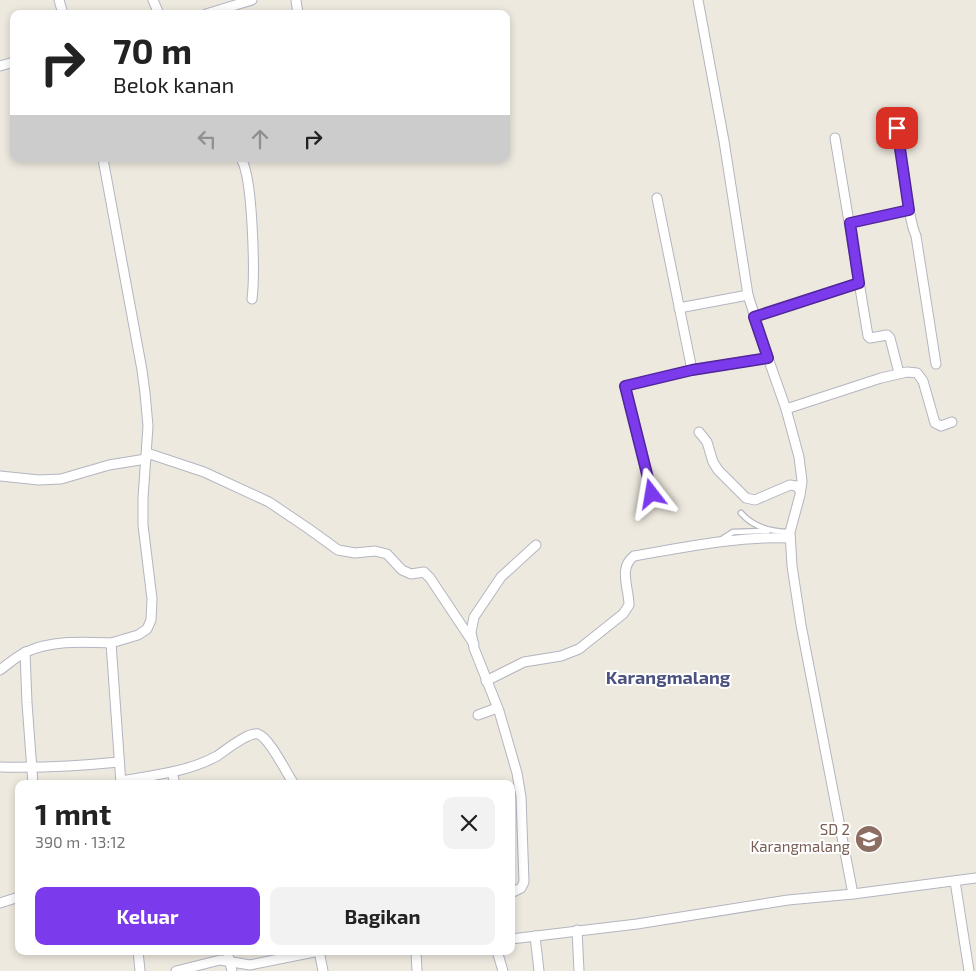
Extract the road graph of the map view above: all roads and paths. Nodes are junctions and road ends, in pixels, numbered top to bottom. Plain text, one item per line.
1 (252, 0) edge
2 (698, 0) edge
3 (219, 10) edge
4 (897, 128) dead end
5 (835, 138) dead end
6 (104, 162) edge
7 (243, 162) edge
8 (657, 198) dead end
9 (909, 210) junction
10 (850, 223) junction
11 (859, 283) junction
12 (748, 295) junction
13 (252, 298) dead end
14 (679, 308) junction
15 (754, 317) junction
16 (768, 358) junction
17 (936, 364) dead end
18 (692, 370) junction
19 (900, 374) junction
20 (786, 409) junction
21 (952, 422) dead end
22 (699, 432) dead end
23 (146, 456) junction
24 (0, 476) edge
25 (800, 493) junction
26 (652, 494) dead end
27 (741, 513) dead end
28 (769, 531) junction
29 (790, 535) junction
30 (717, 542) junction
31 (536, 545) dead end
32 (111, 643) junction
33 (474, 644) junction
34 (25, 652) junction
35 (0, 670) edge
36 (486, 681) junction
37 (497, 708) junction
38 (478, 715) dead end
39 (119, 762) junction
40 (0, 767) edge
41 (31, 768) junction
42 (172, 772) junction
43 (32, 780) edge
44 (121, 780) edge
45 (131, 780) edge
46 (174, 780) edge
47 (291, 780) edge
48 (976, 878) edge
49 (954, 881) junction
50 (515, 891) edge
51 (853, 894) junction
52 (15, 898) edge
53 (0, 903) edge
54 (577, 930) junction
55 (535, 936) junction
56 (515, 938) edge
57 (138, 955) edge
58 (228, 955) edge
59 (299, 955) edge
60 (320, 955) edge
61 (416, 955) edge
62 (498, 955) edge
63 (230, 961) junction
64 (140, 971) edge
65 (176, 971) edge
66 (232, 971) edge
67 (323, 971) edge
68 (417, 971) edge
69 (504, 971) edge
70 (539, 971) edge
71 (579, 971) edge
72 (969, 971) edge

1 - 3 street
2 - 12 street
4 - 9 street
5 - 10 street
6 - 23 street
7 - 13 street
8 - 14 street
9 - 10 lane
9 - 17 street
10 - 11 street
11 - 15 street
11 - 19 street
12 - 14 street
12 - 15 street
14 - 18 street
15 - 16 street
16 - 18 street
16 - 20 street
18 - 26 street
19 - 20 street
19 - 21 street
20 - 25 street
22 - 25 street
23 - 24 street
23 - 32 street
23 - 33 street
25 - 29 street
27 - 28 lane
28 - 29 lane
28 - 30 lane
29 - 30 street
29 - 51 street
30 - 36 street
31 - 33 street
32 - 34 street
32 - 39 street
33 - 36 street
34 - 35 street
34 - 41 street
36 - 37 street
37 - 38 street
37 - 50 street
39 - 41 street
39 - 44 street
40 - 41 street
41 - 43 street
42 - 45 street
42 - 46 street
42 - 47 street
48 - 49 street
49 - 51 street
49 - 72 street
51 - 54 street
52 - 53 street
54 - 55 street
54 - 71 street
55 - 56 street
55 - 70 street
57 - 64 street
58 - 63 street
59 - 63 street
60 - 67 street
61 - 68 street
62 - 69 street
63 - 65 street
63 - 66 street

